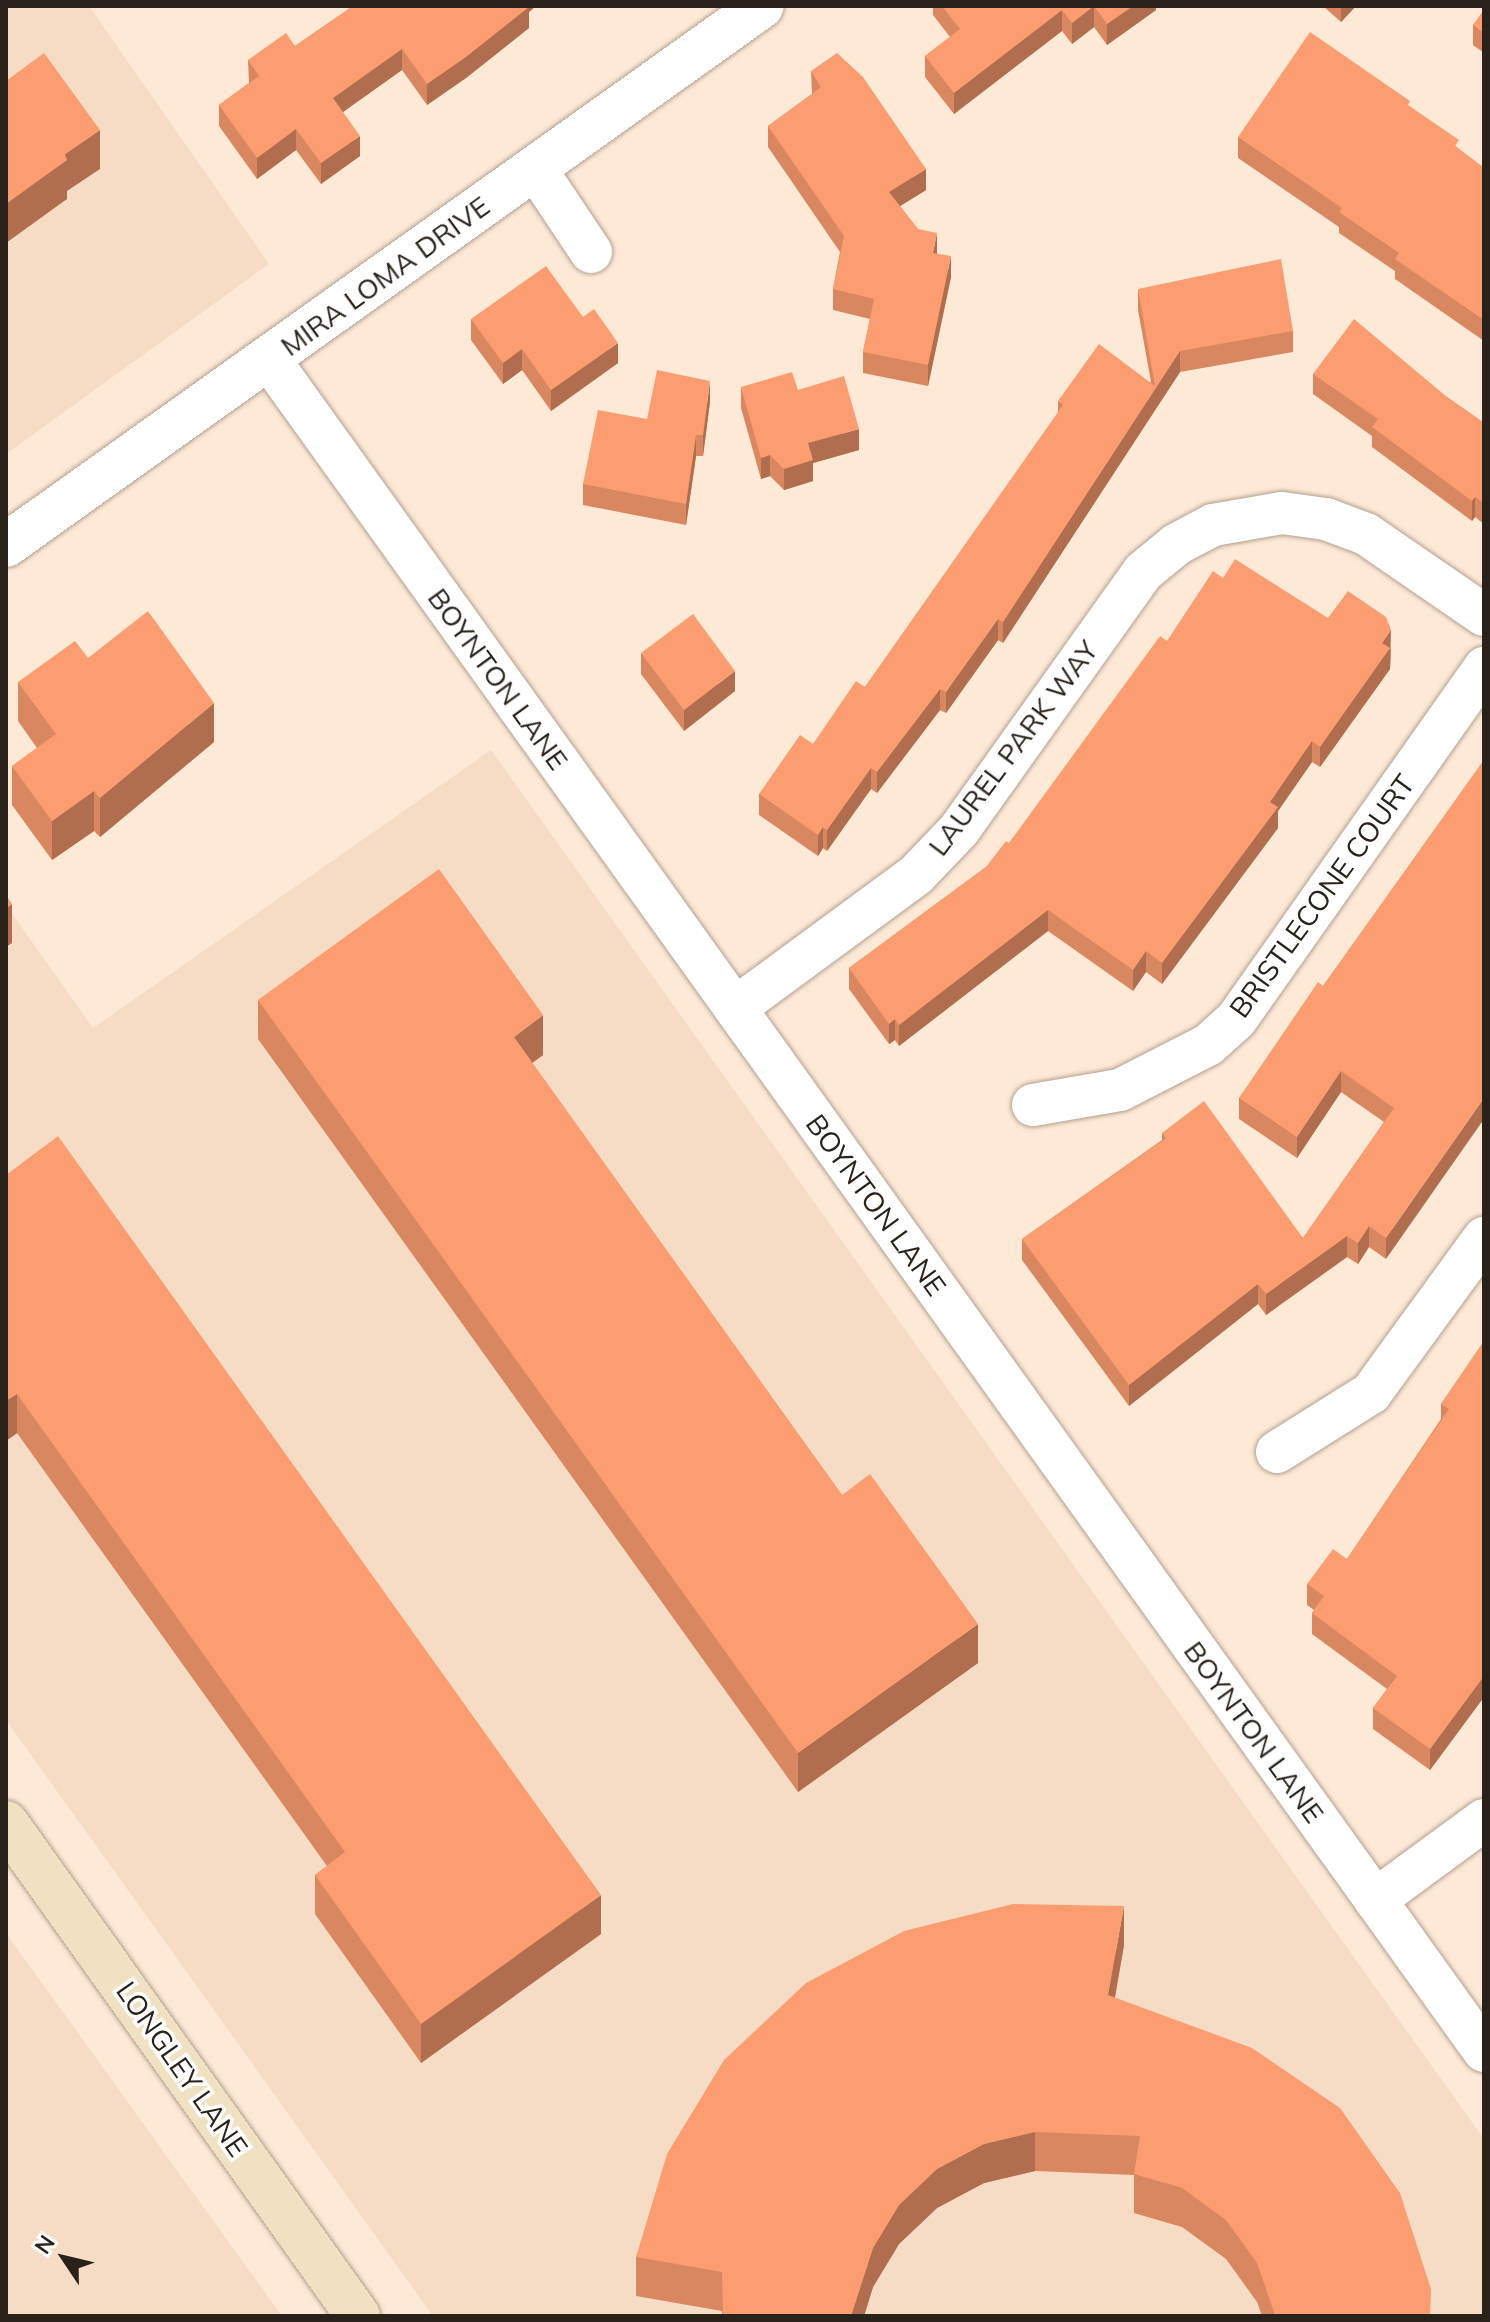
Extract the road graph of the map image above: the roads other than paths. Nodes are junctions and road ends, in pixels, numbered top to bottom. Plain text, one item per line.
1 (762, 6) edge
2 (535, 168) junction
3 (591, 252) dead end
4 (269, 359) junction
5 (6, 545) edge
6 (1484, 615) edge
7 (1484, 668) edge
8 (735, 1008) junction
9 (1033, 1105) dead end
10 (1484, 1238) edge
11 (1277, 1452) dead end
12 (1484, 1820) edge
13 (6, 1823) edge
14 (1375, 1900) junction
15 (1484, 2051) edge
16 (358, 2316) edge

1 - 2 street, MIRA LOMA DRIVE
2 - 3 street
2 - 4 street, MIRA LOMA DRIVE
4 - 5 street, MIRA LOMA DRIVE
4 - 8 street, BOYNTON LANE
6 - 8 street, LAUREL PARK WAY
7 - 9 street, BRISTLECONE COURT
8 - 14 street, BOYNTON LANE
10 - 11 street
12 - 14 street
13 - 16 main road, LONGLEY LANE
14 - 15 street, BOYNTON LANE

